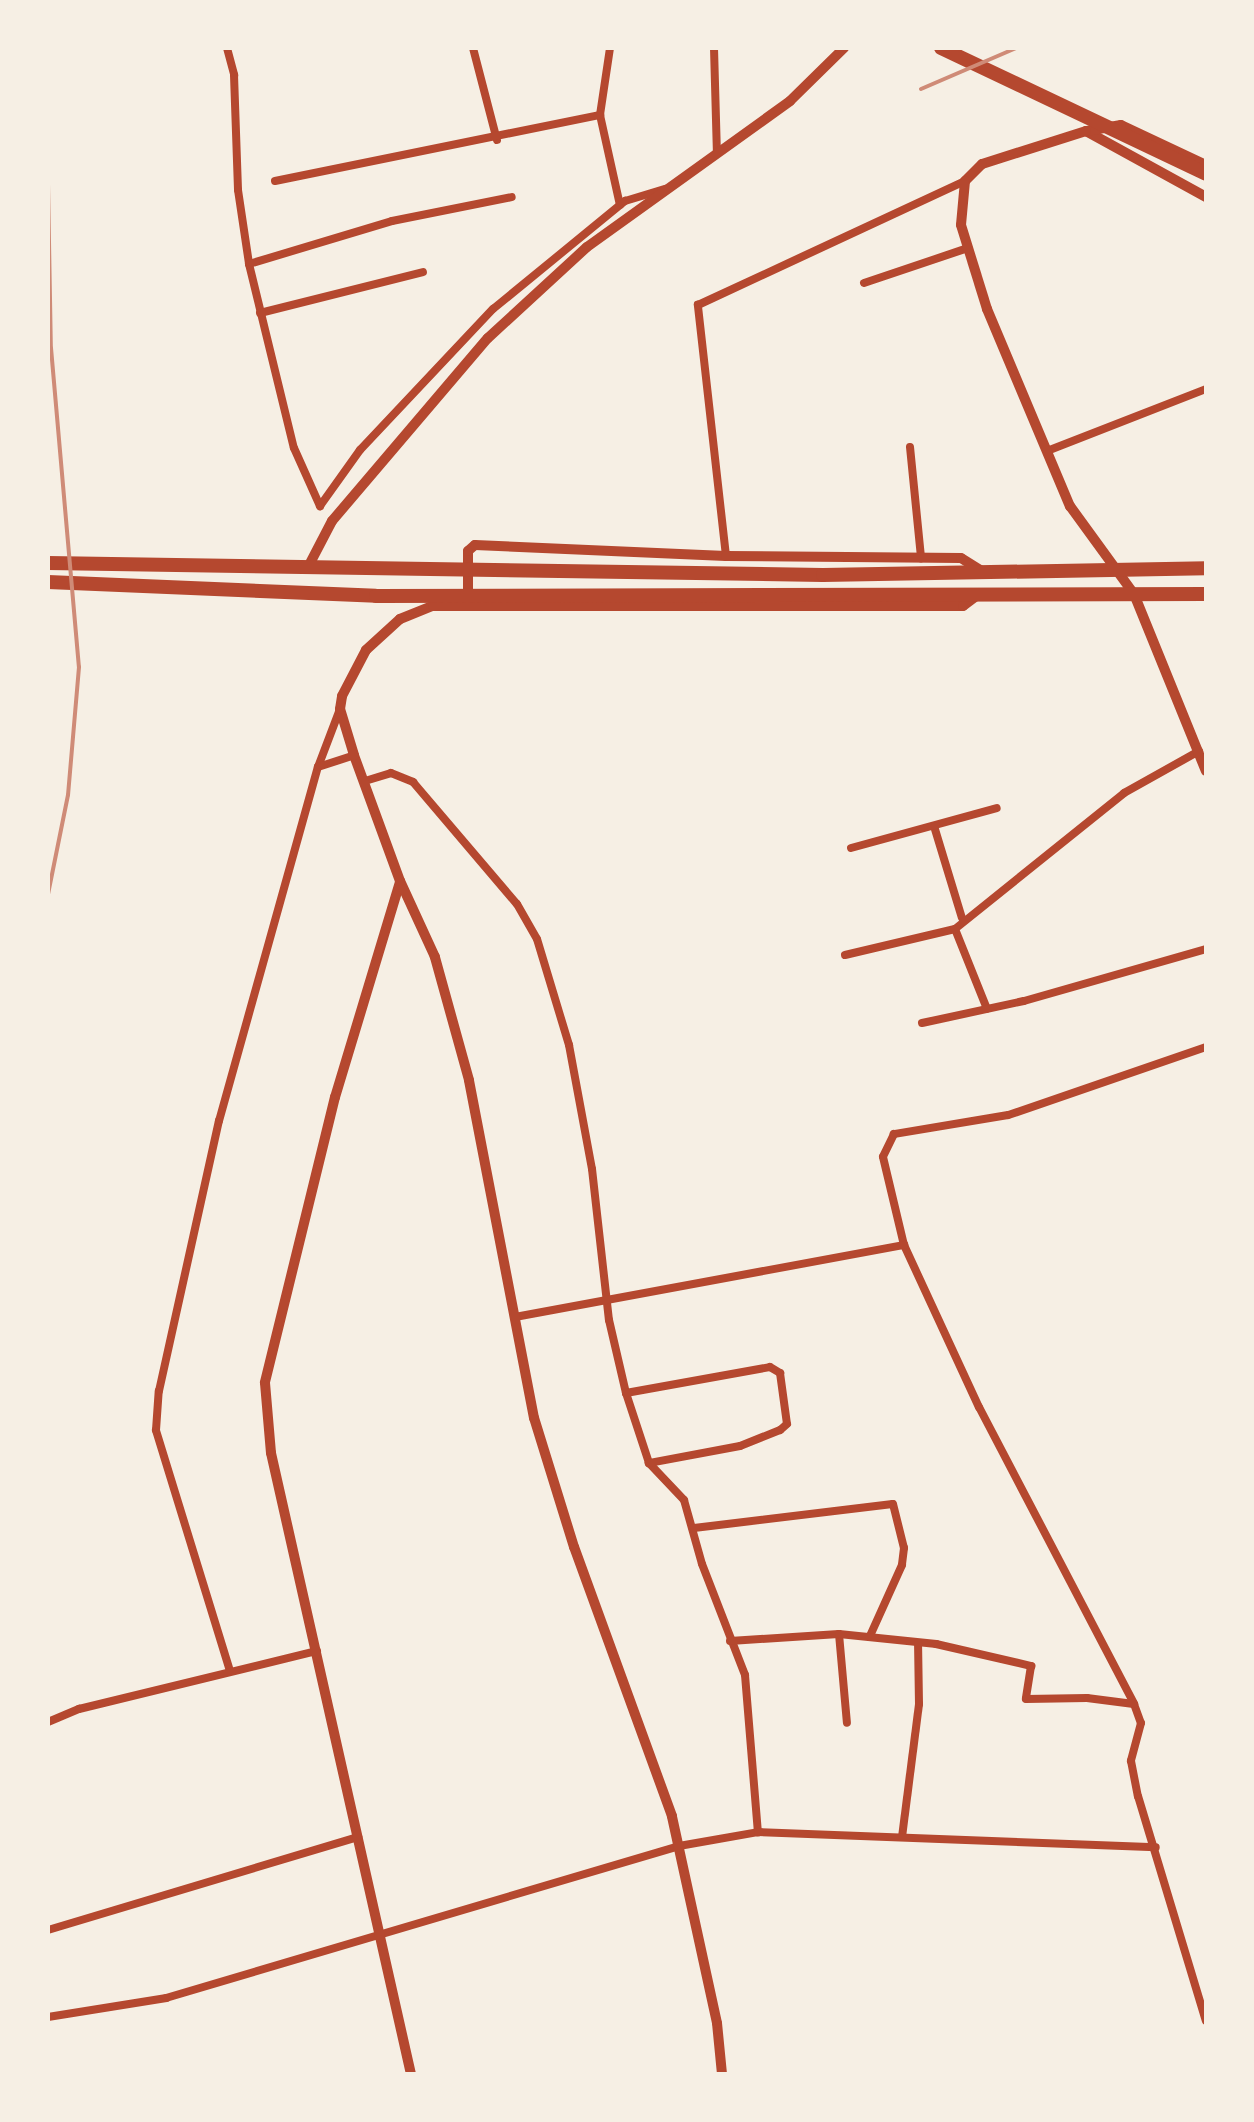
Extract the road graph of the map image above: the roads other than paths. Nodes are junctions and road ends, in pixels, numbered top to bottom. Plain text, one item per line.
1 (227, 48) edge
2 (473, 48) edge
3 (610, 48) edge
4 (714, 48) edge
5 (844, 48) edge
6 (941, 48) edge
7 (600, 115) junction
8 (1086, 131) junction
9 (497, 140) junction
10 (717, 153) junction
11 (1206, 165) edge
12 (1206, 174) edge
13 (275, 181) dead end
14 (965, 181) junction
15 (666, 189) junction
16 (512, 197) dead end
17 (1206, 197) edge
18 (620, 205) junction
19 (968, 248) junction
20 (249, 264) junction
21 (423, 272) dead end
22 (864, 283) dead end
23 (260, 313) junction
24 (1206, 389) edge
25 (910, 447) dead end
26 (1047, 451) junction
27 (726, 556) junction
28 (921, 558) junction
29 (48, 563) edge
30 (1114, 568) junction
31 (1206, 568) edge
32 (307, 569) junction
33 (984, 572) junction
34 (48, 582) edge
35 (982, 592) junction
36 (1134, 594) junction
37 (1206, 594) edge
38 (468, 606) junction
39 (340, 709) junction
40 (1199, 751) junction
41 (354, 755) junction
42 (318, 767) junction
43 (1206, 771) edge
44 (365, 781) junction
45 (997, 808) dead end
46 (934, 826) junction
47 (851, 848) dead end
48 (400, 881) junction
49 (962, 918) junction
50 (955, 929) junction
51 (1206, 949) edge
52 (845, 955) dead end
53 (987, 1009) junction
54 (922, 1023) dead end
55 (1206, 1047) edge
56 (904, 1245) junction
57 (607, 1302) junction
58 (515, 1317) junction
59 (626, 1393) junction
60 (649, 1463) junction
61 (694, 1528) junction
62 (839, 1634) junction
63 (870, 1636) junction
64 (730, 1641) junction
65 (918, 1643) junction
66 (317, 1651) junction
67 (230, 1671) junction
68 (1134, 1704) junction
69 (48, 1722) edge
70 (847, 1723) dead end
71 (758, 1832) junction
72 (358, 1837) junction
73 (902, 1837) junction
74 (679, 1846) junction
75 (1156, 1847) junction
76 (48, 1930) edge
77 (380, 1933) junction
78 (48, 2017) edge
79 (1206, 2021) edge
80 (411, 2074) edge
81 (722, 2074) edge

1 - 20 street
2 - 9 street
3 - 7 street
4 - 10 street
5 - 10 street
6 - 12 main road
7 - 9 street
7 - 18 street
8 - 11 street
8 - 14 street
8 - 17 street
9 - 13 street
10 - 15 street
14 - 19 street
14 - 27 street
15 - 18 street
15 - 32 street
16 - 20 street
18 - 23 street
19 - 22 street
19 - 26 street
20 - 23 street
21 - 23 street
24 - 26 street
25 - 28 street
26 - 30 street
27 - 28 street
27 - 38 street
28 - 33 street
29 - 32 main road
30 - 31 main road
30 - 33 main road
30 - 36 street
32 - 33 main road
34 - 35 main road
35 - 36 main road
35 - 38 street
36 - 37 main road
36 - 40 street
38 - 39 street
39 - 41 street
39 - 42 street
40 - 43 street
40 - 49 street
41 - 42 street
41 - 44 street
42 - 67 street
44 - 48 street
44 - 57 street
45 - 46 street
46 - 47 street
46 - 49 street
48 - 58 street
48 - 66 street
49 - 50 street
50 - 52 street
50 - 53 street
51 - 53 street
53 - 54 street
55 - 56 street
56 - 57 street
56 - 68 street
57 - 58 street
57 - 59 street
58 - 74 street
59 - 60 street
59 - 60 street
60 - 61 street
61 - 63 street
61 - 64 street
62 - 63 street
62 - 64 street
62 - 70 street
63 - 65 street
64 - 71 street
65 - 68 street
65 - 73 street
66 - 67 street
66 - 72 street
67 - 69 street
68 - 75 street
71 - 73 street
71 - 74 street
72 - 76 street
72 - 77 street
73 - 75 street
74 - 77 street
74 - 81 street
75 - 79 street
77 - 78 street
77 - 80 street

